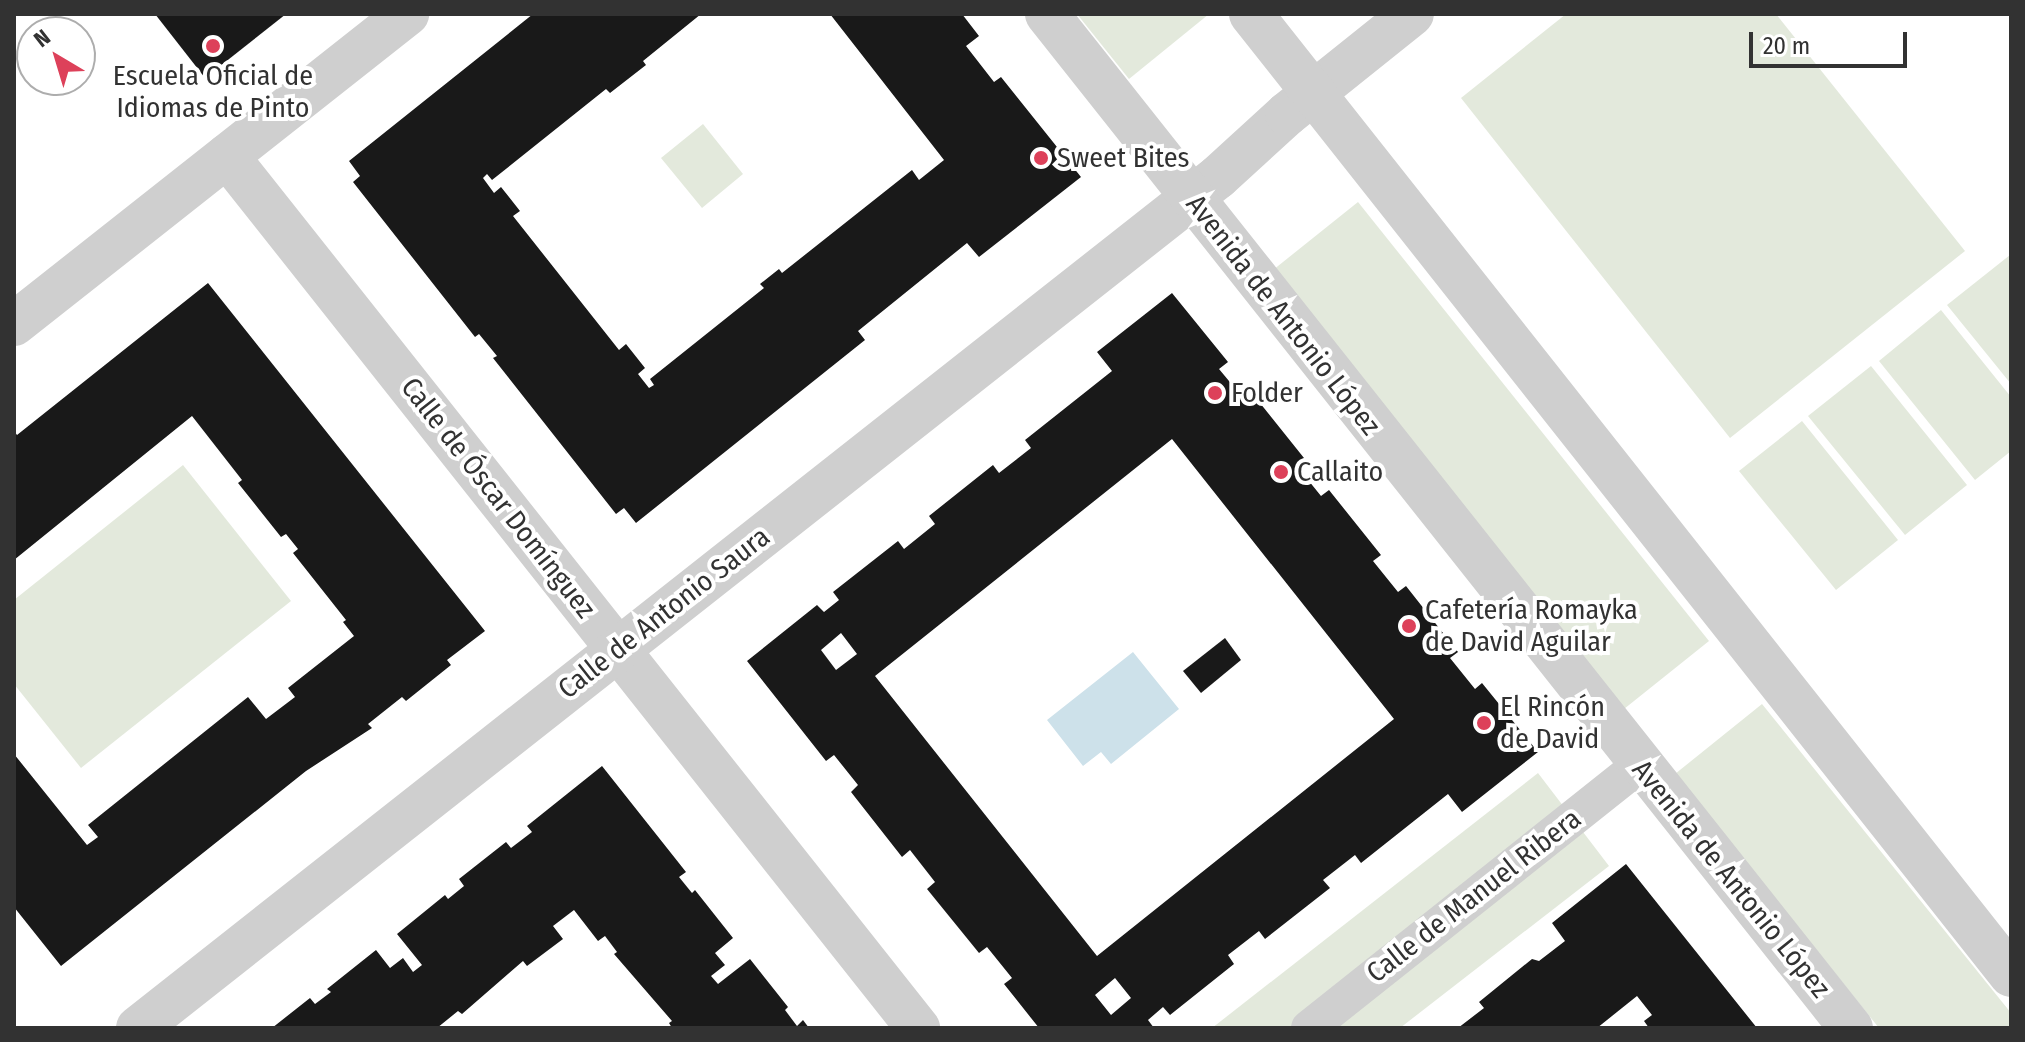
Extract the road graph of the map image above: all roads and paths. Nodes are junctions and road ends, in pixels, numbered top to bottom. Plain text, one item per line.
1 (407, 14) edge
2 (1047, 14) edge
3 (1251, 14) edge
4 (1412, 14) edge
5 (1314, 92) junction
6 (227, 156) junction
7 (1190, 197) junction
8 (14, 324) edge
9 (618, 650) junction
10 (1640, 765) junction
11 (2011, 975) edge
12 (138, 1028) edge
13 (918, 1028) edge
14 (1309, 1028) edge
15 (1851, 1028) edge

1 - 6 street
2 - 7 street, Avenida de Antonio López
3 - 5 street
4 - 5 street, Calle de Antonio Saura
5 - 7 street, Calle de Antonio Saura
5 - 11 street
6 - 8 street
6 - 9 street, Calle de Óscar Domínguez
7 - 9 street, Calle de Antonio Saura
7 - 10 street, Avenida de Antonio López
9 - 12 street, Calle de Antonio Saura
9 - 13 street, Calle de Óscar Domínguez
10 - 14 street, Calle de Manuel Ribera
10 - 15 street, Avenida de Antonio López

